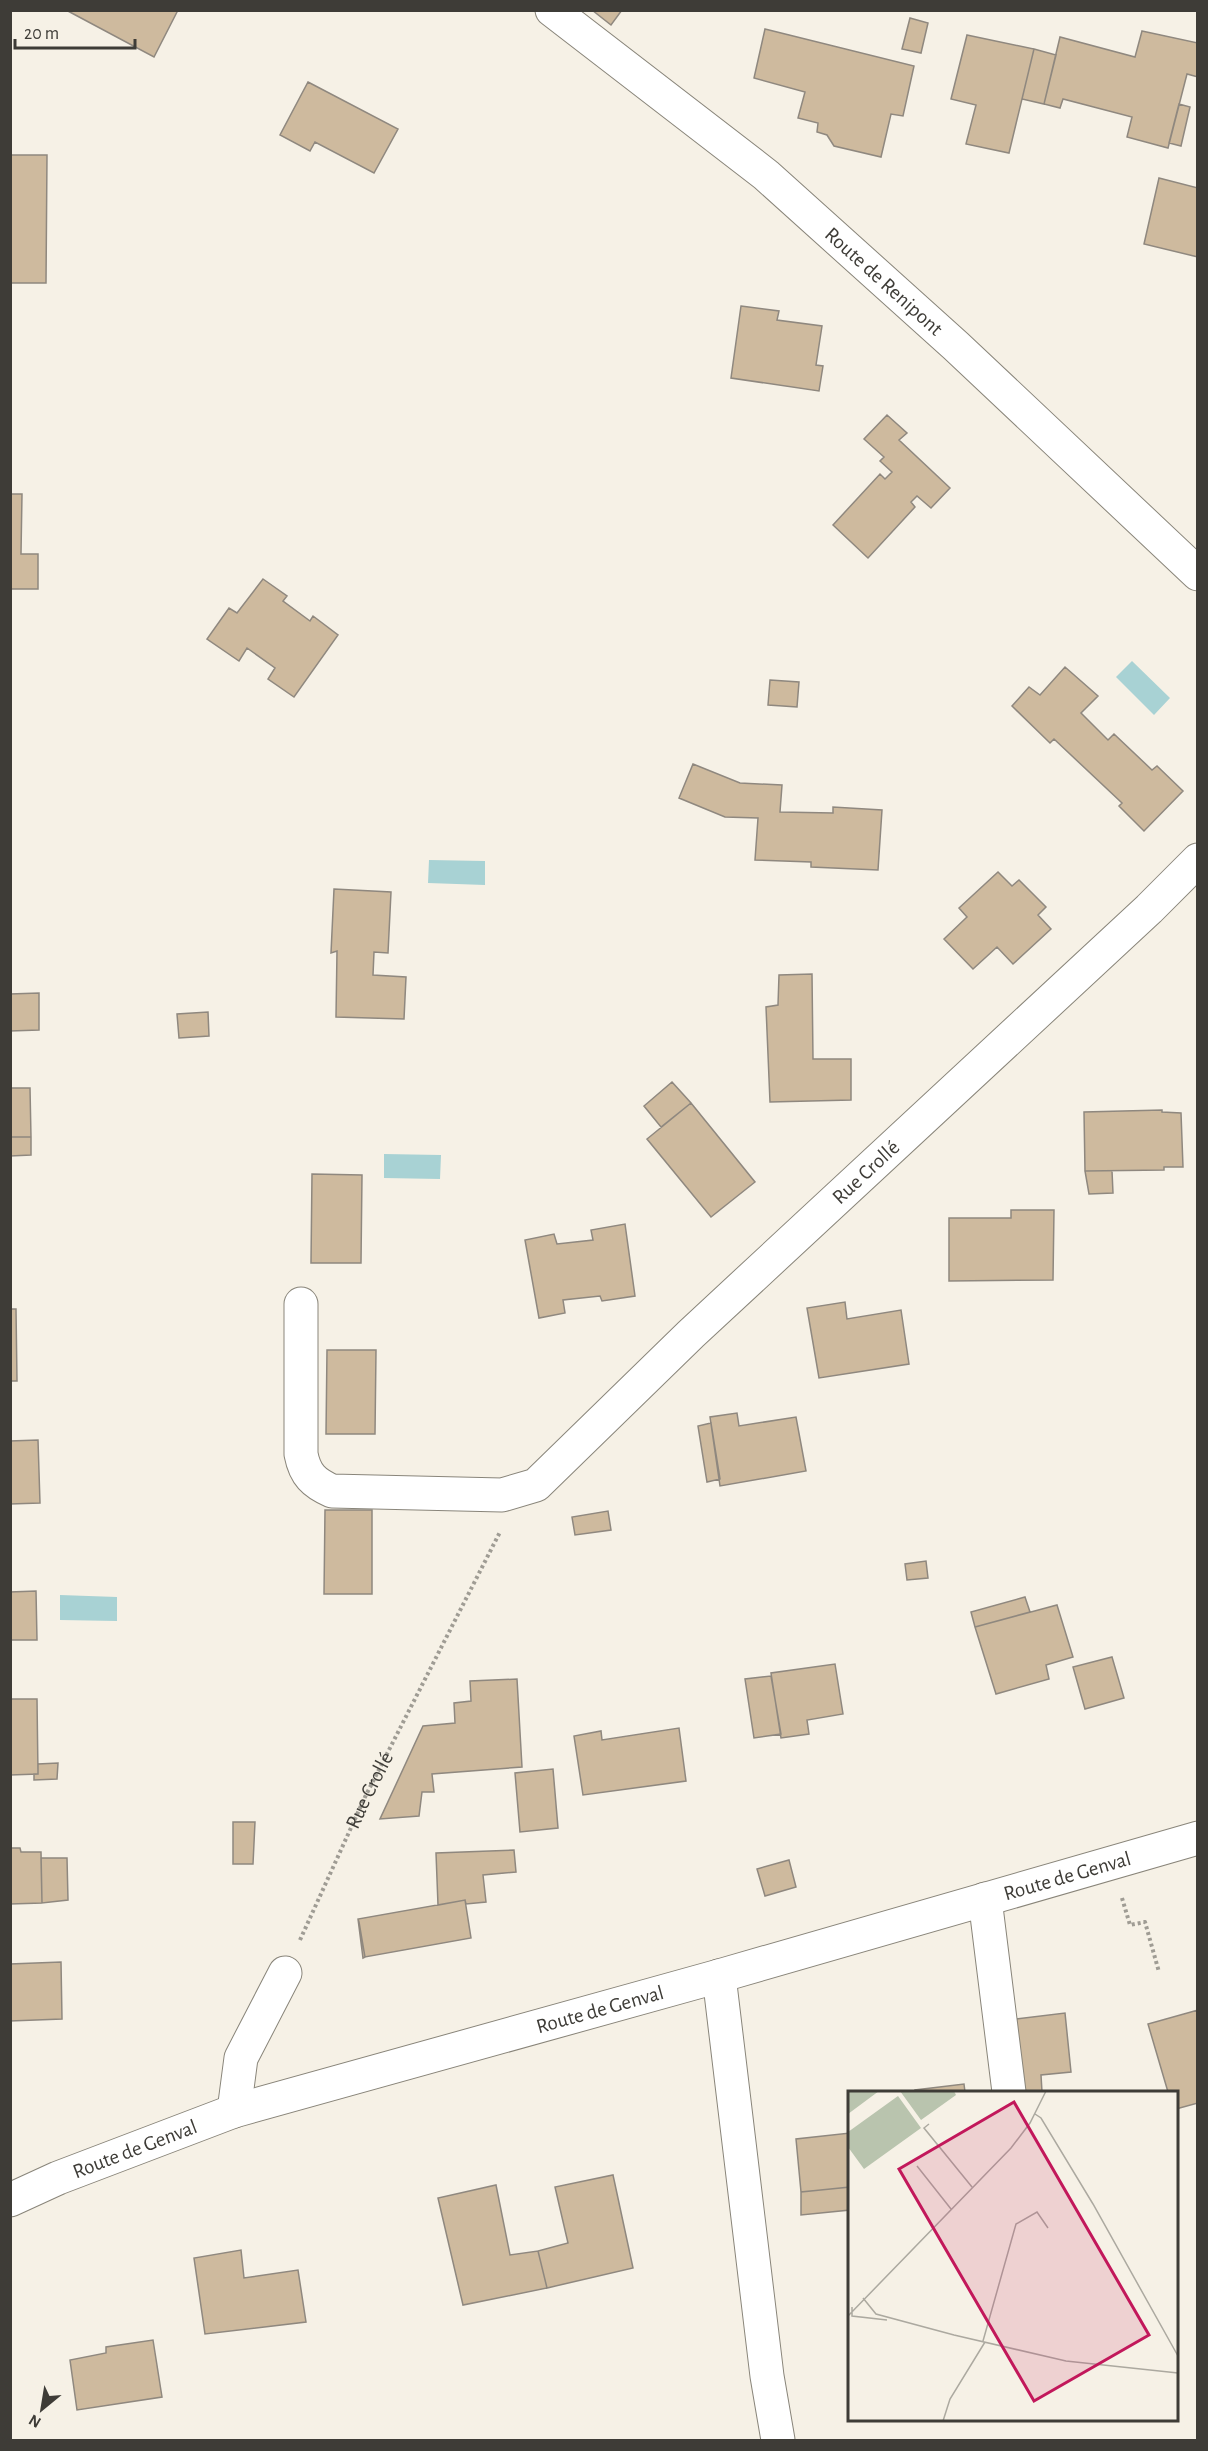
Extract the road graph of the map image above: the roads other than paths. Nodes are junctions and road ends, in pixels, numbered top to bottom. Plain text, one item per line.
1 (552, 10) edge
2 (1197, 574) edge
3 (1197, 860) edge
4 (301, 1304) dead end
5 (1197, 1838) edge
6 (985, 1899) junction
7 (285, 1973) road end
8 (718, 1976) junction
9 (1009, 2091) edge
10 (234, 2111) junction
11 (10, 2200) edge
12 (778, 2440) edge

1 - 2 street, Route de Renipont
3 - 4 street, Rue Crollé
5 - 6 street, Route de Genval
6 - 8 street, Route de Genval
6 - 9 street
7 - 10 street
8 - 10 street, Route de Genval
8 - 12 street
10 - 11 street, Route de Genval

